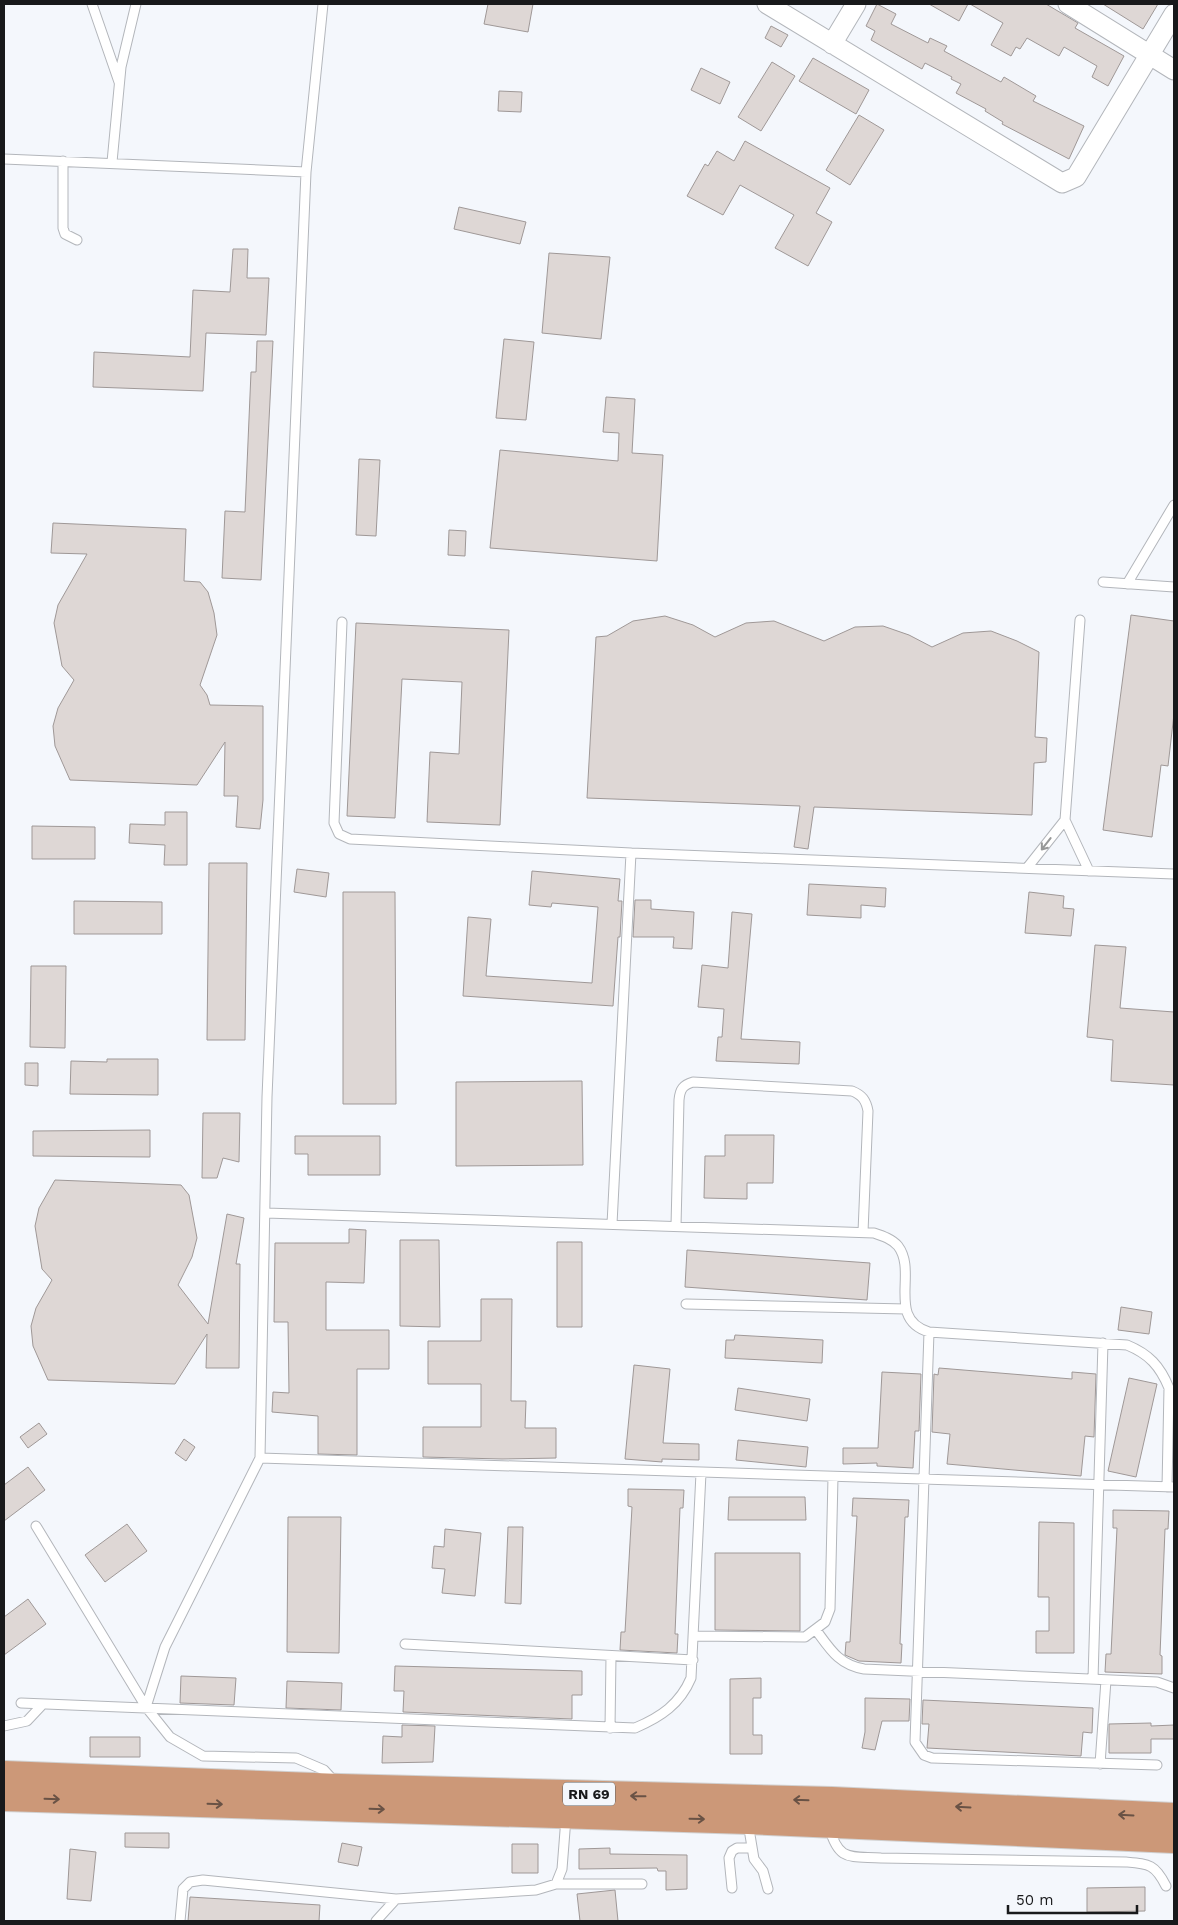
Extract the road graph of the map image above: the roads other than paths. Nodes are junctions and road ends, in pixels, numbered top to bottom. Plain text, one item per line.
1 (92, 4) edge
2 (136, 4) edge
3 (323, 4) edge
4 (767, 4) edge
5 (856, 4) edge
6 (1068, 4) edge
7 (1174, 14) edge
8 (832, 44) junction
9 (1150, 56) junction
10 (1174, 70) edge
11 (120, 84) junction
12 (4, 160) edge
13 (63, 161) junction
14 (112, 162) junction
15 (306, 172) junction
16 (77, 240) dead end
17 (1174, 505) edge
18 (1102, 582) dead end
19 (1127, 584) junction
20 (1174, 587) edge
21 (1080, 620) dead end
22 (342, 622) dead end
23 (1065, 820) junction
24 (631, 853) junction
25 (1027, 868) junction
26 (1089, 871) junction
27 (1174, 874) edge
28 (266, 1213) junction
29 (612, 1224) junction
30 (676, 1226) junction
31 (863, 1232) junction
32 (686, 1304) dead end
33 (906, 1310) junction
34 (929, 1332) junction
35 (1103, 1343) junction
36 (260, 1458) junction
37 (701, 1473) junction
38 (833, 1477) junction
39 (925, 1480) junction
40 (1099, 1485) junction
41 (1171, 1487) edge
42 (36, 1526) dead end
43 (816, 1630) junction
44 (694, 1636) junction
45 (405, 1644) dead end
46 (611, 1656) junction
47 (693, 1660) junction
48 (918, 1672) junction
49 (1093, 1679) junction
50 (1106, 1680) junction
51 (1174, 1688) edge
52 (21, 1704) dead end
53 (43, 1704) junction
54 (146, 1707) junction
55 (4, 1726) edge
56 (610, 1728) junction
57 (1100, 1764) junction
58 (1157, 1765) dead end
59 (4, 1775) edge
60 (340, 1788) junction
61 (4, 1797) edge
62 (566, 1815) junction
63 (1174, 1818) edge
64 (748, 1820) junction
65 (828, 1825) junction
66 (1174, 1839) edge
67 (752, 1848) junction
68 (556, 1884) junction
69 (642, 1884) dead end
70 (1166, 1886) dead end
71 (732, 1888) dead end
72 (768, 1889) dead end
73 (396, 1899) junction
74 (180, 1921) edge
75 (376, 1921) edge

1 - 11 lane
2 - 11 lane
3 - 15 lane
4 - 8 street
5 - 8 street
6 - 9 street
7 - 9 street
8 - 9 street
9 - 10 street
11 - 14 lane
12 - 13 lane
13 - 14 lane
13 - 16 lane
14 - 15 lane
15 - 28 lane
17 - 19 lane
18 - 19 lane
19 - 20 lane
21 - 23 lane
22 - 24 lane
23 -> 25 lane
23 - 26 lane
24 - 25 lane
24 - 29 lane
25 - 26 lane
26 - 27 lane
28 - 29 lane
28 - 36 lane
29 - 30 lane
30 - 31 lane
30 - 31 lane
31 - 33 lane
32 - 33 lane
33 - 34 lane
34 - 35 lane
34 - 39 lane
35 - 40 lane
35 - 41 lane
36 - 37 lane
36 - 54 lane
37 - 38 lane
37 - 44 lane
38 - 39 lane
38 - 43 lane
39 - 40 lane
39 - 48 lane
40 - 41 lane
40 - 49 lane
42 - 54 lane
43 - 44 lane
43 - 48 lane
44 - 47 lane
45 - 46 lane
46 - 47 lane
46 - 56 lane
47 - 56 lane
48 - 49 lane
48 - 57 lane
49 - 50 lane
50 - 51 lane
50 - 57 lane
52 - 53 lane
53 - 54 lane
53 - 55 lane
54 - 56 lane
54 - 60 lane
57 - 58 lane
59 - 60 highway, RN 69
63 -> 60 highway, RN 69
61 -> 62 highway, RN 69
62 -> 64 highway, RN 69
62 - 68 lane
64 - 65 highway, RN 69
64 - 67 lane
65 - 66 highway, RN 69
65 - 70 lane
67 - 71 lane
67 - 72 lane
68 - 69 lane
68 - 73 lane
73 - 74 lane
73 - 75 lane

